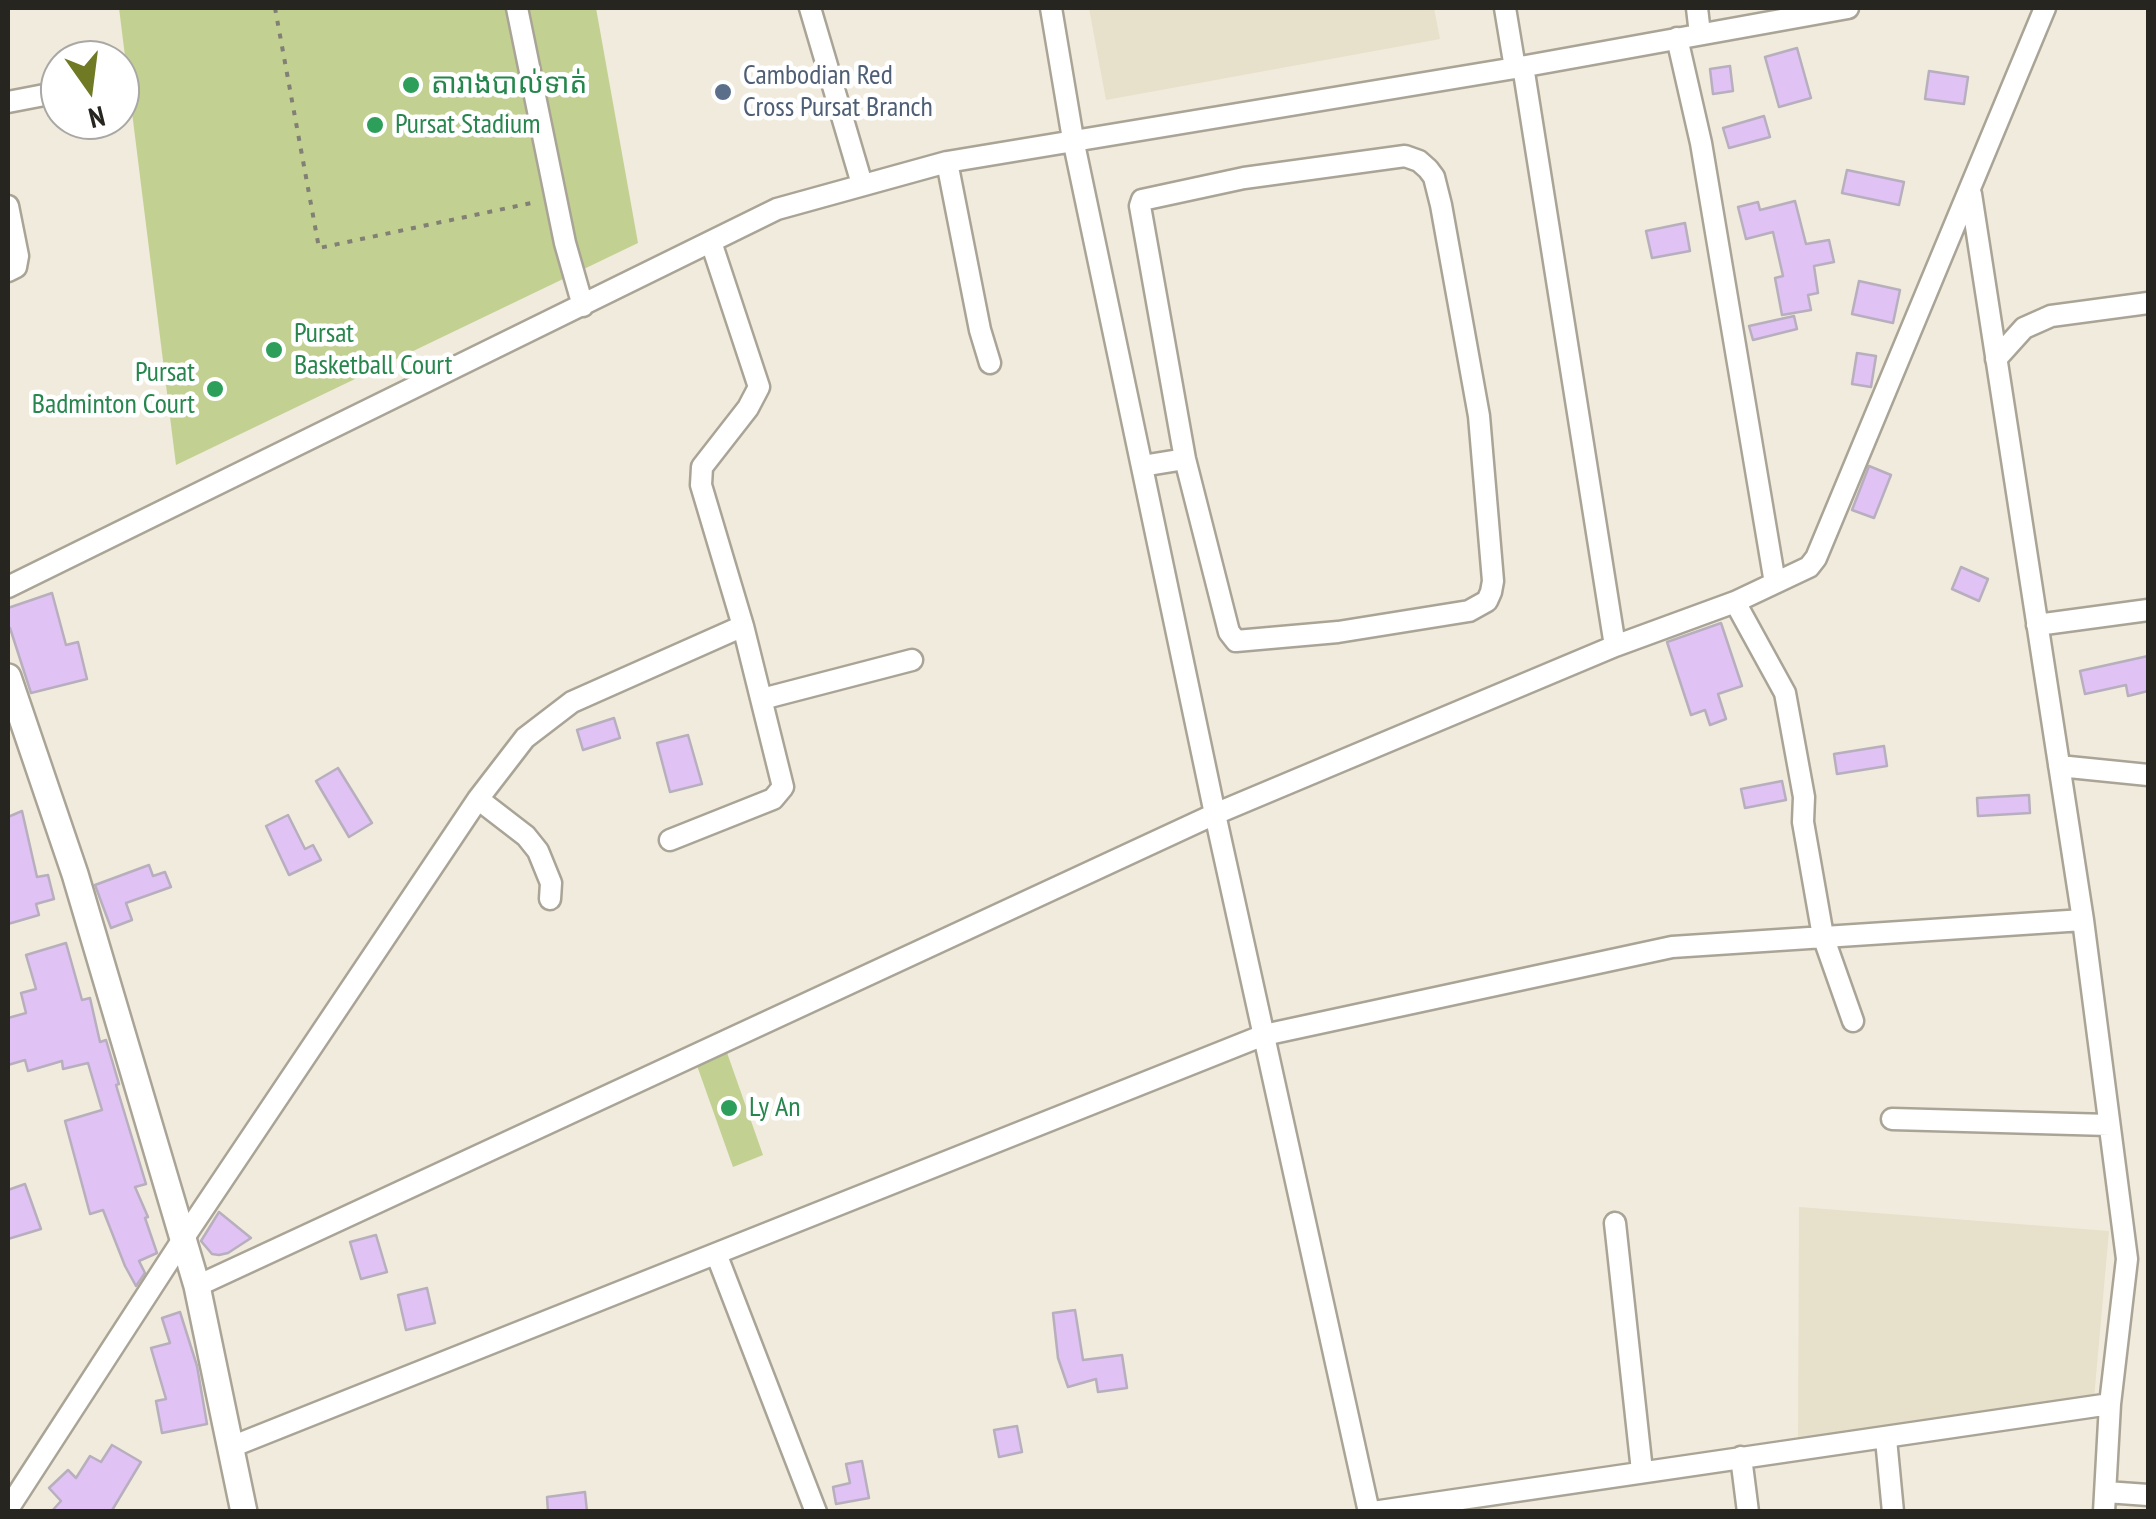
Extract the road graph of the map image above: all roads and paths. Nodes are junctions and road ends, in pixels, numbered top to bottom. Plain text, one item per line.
1 (275, 8) edge
2 (517, 8) edge
3 (810, 8) edge
4 (1051, 8) edge
5 (1506, 8) edge
6 (1697, 8) edge
7 (1848, 8) edge
8 (2045, 8) edge
9 (1700, 34) junction
10 (1677, 38) junction
11 (1519, 67) junction
12 (40, 96) edge
13 (8, 102) edge
14 (1072, 139) junction
15 (947, 162) junction
16 (862, 184) junction
17 (1970, 192) junction
18 (555, 198) junction
19 (8, 206) edge
20 (711, 242) junction
21 (8, 271) edge
22 (2148, 302) edge
23 (583, 306) junction
24 (1996, 358) junction
25 (990, 364) dead end
26 (1185, 459) junction
27 (1142, 466) junction
28 (1776, 583) junction
29 (8, 588) edge
30 (1735, 602) junction
31 (2148, 610) edge
32 (743, 626) junction
33 (2037, 626) junction
34 (1615, 646) junction
35 (912, 660) dead end
36 (8, 677) edge
37 (762, 699) junction
38 (2059, 766) junction
39 (2148, 774) edge
40 (478, 799) junction
41 (1215, 814) junction
42 (670, 840) dead end
43 (550, 898) dead end
44 (2083, 920) junction
45 (1823, 936) junction
46 (1852, 1021) dead end
47 (1264, 1035) junction
48 (1892, 1119) dead end
49 (2110, 1125) junction
50 (1615, 1223) dead end
51 (183, 1239) junction
52 (717, 1256) junction
53 (196, 1286) junction
54 (2110, 1404) junction
55 (1886, 1439) junction
56 (231, 1448) junction
57 (1741, 1457) junction
58 (1642, 1471) junction
59 (2148, 1495) edge
60 (2105, 1502) edge
61 (8, 1510) edge
62 (244, 1512) edge
63 (816, 1512) edge
64 (1371, 1512) edge
65 (1748, 1512) edge
66 (1893, 1512) edge

1 - 18 path
2 - 18 street
3 - 16 street
4 - 14 street
5 - 11 street
6 - 9 street
7 - 9 street
8 - 17 street
9 - 10 street
10 - 11 street
10 - 28 street
11 - 14 street
11 - 34 street
12 - 13 street
14 - 15 street
14 - 27 street
15 - 16 street
15 - 25 street
16 - 20 street
17 - 24 street
17 - 28 street
18 - 23 street
19 - 21 street
20 - 23 street
20 - 32 street
22 - 24 street
23 - 29 street
24 - 33 street
26 - 26 street
26 - 27 street
27 - 41 street
28 - 30 street
30 - 34 street
30 - 45 street
31 - 33 street
32 - 37 street
32 - 40 street
33 - 38 street
34 - 41 street
35 - 37 street
36 - 51 main road
37 - 42 street
38 - 39 street
38 - 44 street
40 - 43 street
40 - 51 street
41 - 47 street
41 - 53 street
44 - 45 street
44 - 49 street
45 - 46 street
45 - 47 street
47 - 52 street
47 - 64 street
48 - 49 street
49 - 54 street
50 - 58 street
51 - 53 main road
51 - 61 street
52 - 56 street
52 - 63 street
53 - 56 main road
54 - 55 street
54 - 60 street
55 - 57 street
55 - 66 street
56 - 62 main road
57 - 58 street
57 - 65 street
58 - 64 street
59 - 60 street

